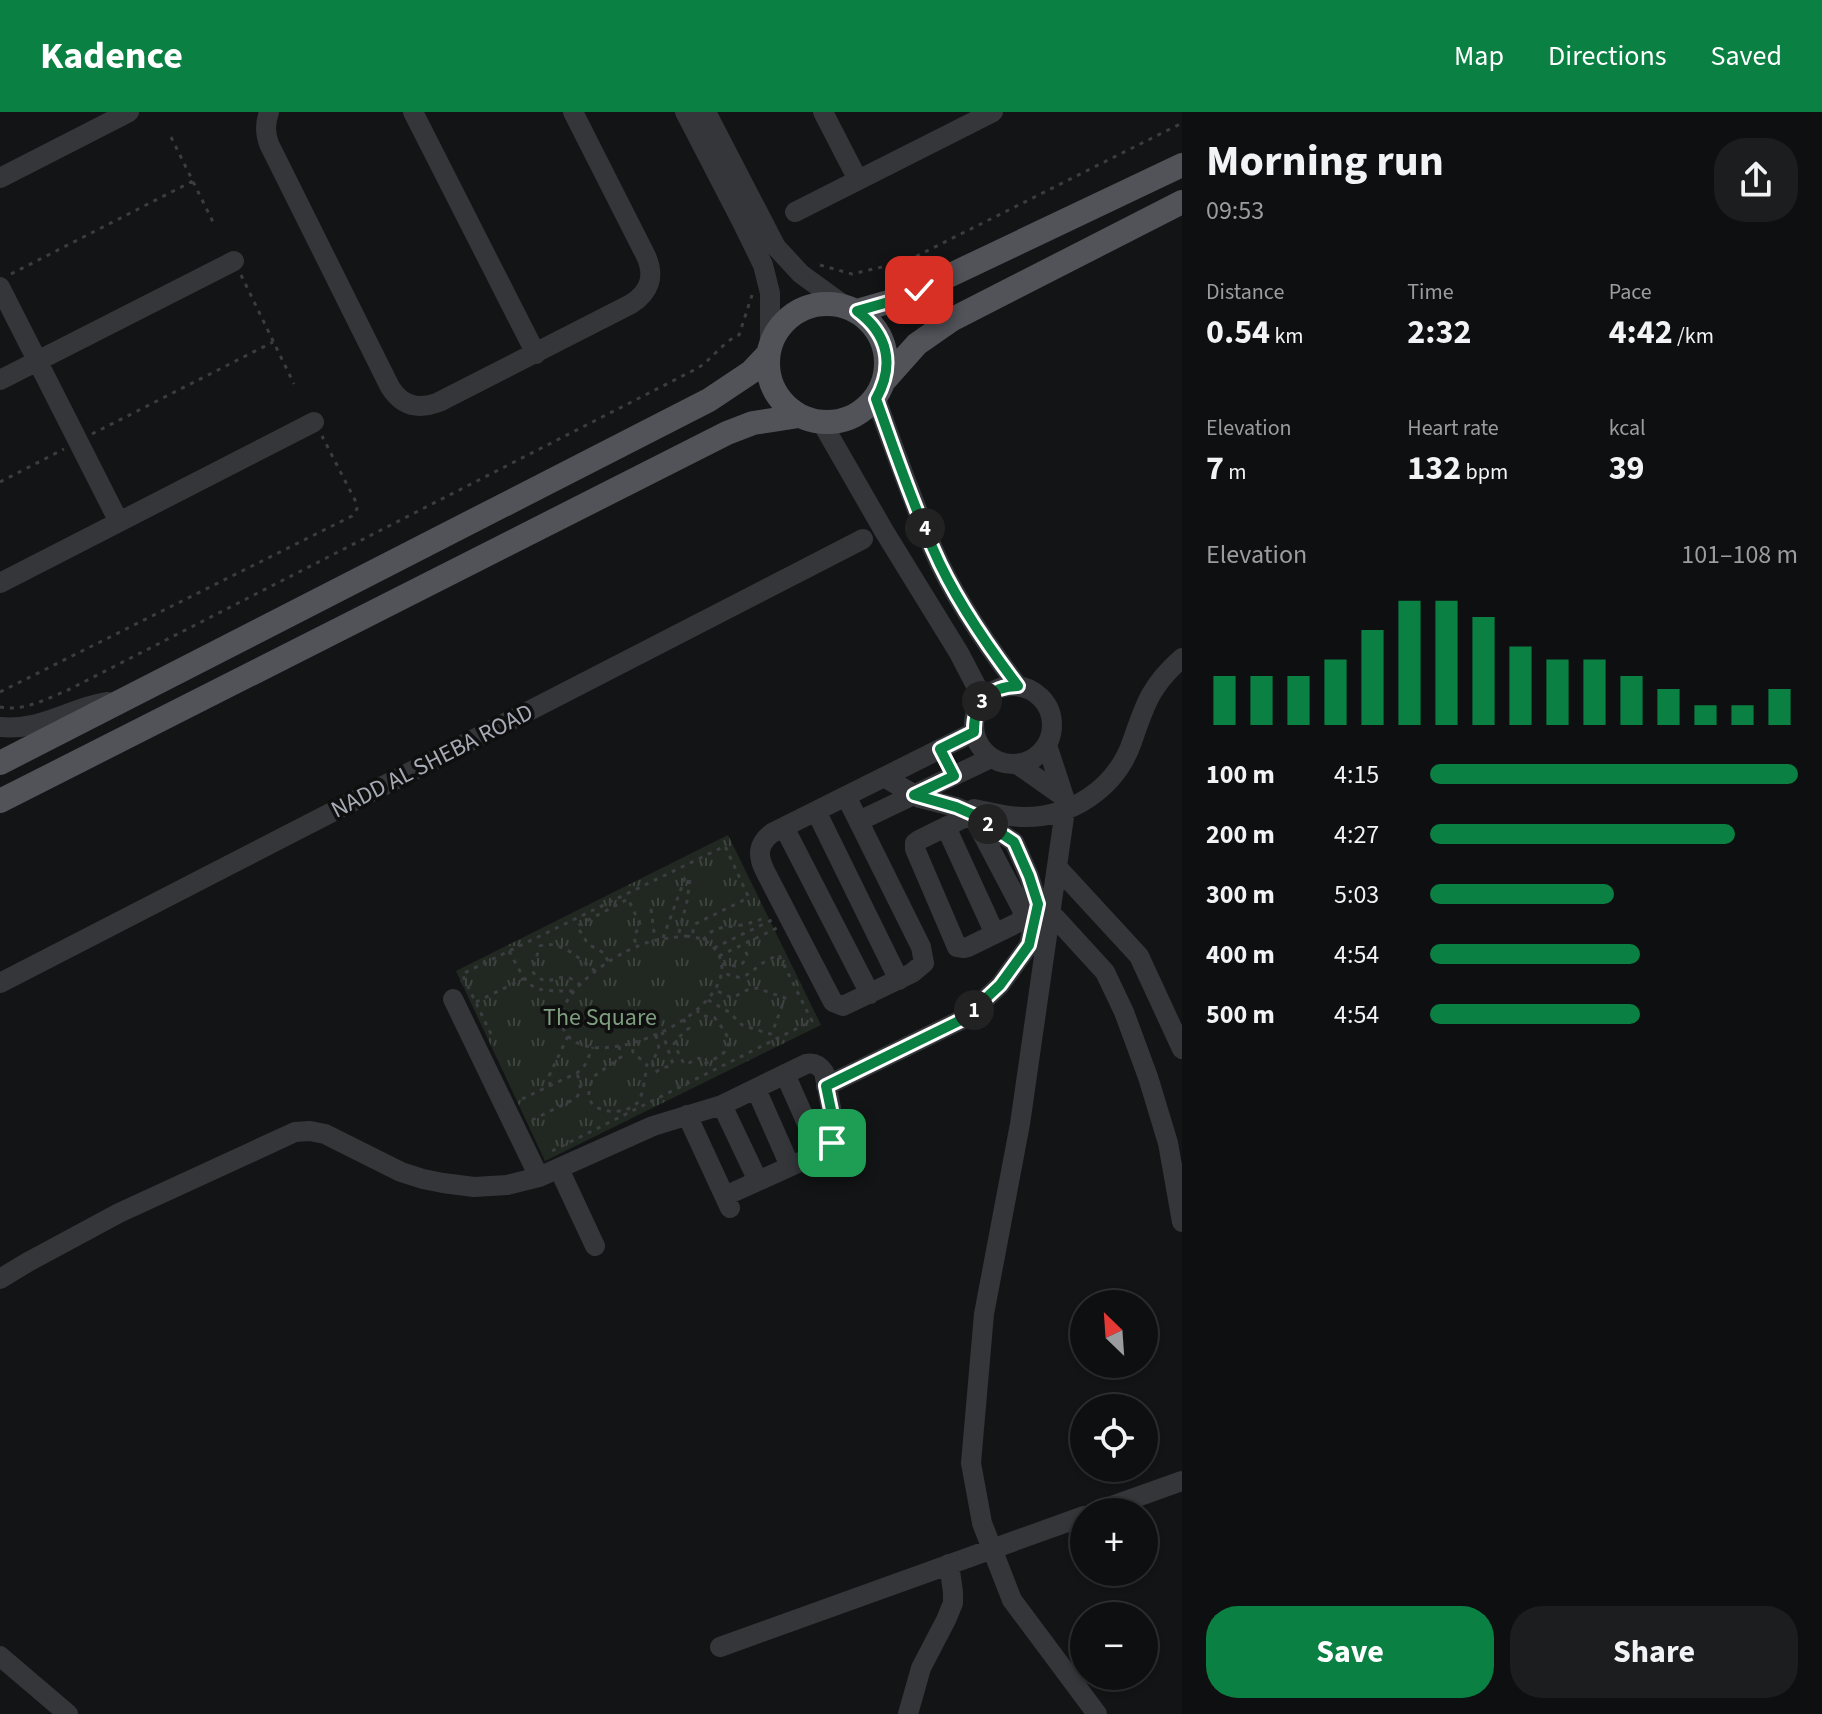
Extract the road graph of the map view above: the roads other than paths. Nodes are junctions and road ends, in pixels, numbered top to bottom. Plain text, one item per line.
1 (129, 112) edge
2 (269, 112) edge
3 (413, 112) edge
4 (573, 112) edge
5 (685, 112) edge
6 (706, 112) edge
7 (823, 112) edge
8 (993, 112) edge
9 (1182, 165) edge
10 (0, 178) edge
11 (858, 180) junction
12 (1182, 202) edge
13 (795, 212) dead end
14 (234, 261) road end
15 (0, 287) edge
16 (852, 310) junction
17 (769, 351) junction
18 (536, 354) junction
19 (37, 361) junction
20 (0, 380) edge
21 (880, 390) junction
22 (810, 419) junction
23 (314, 422) road end
24 (119, 522) junction
25 (863, 539) dead end
26 (0, 583) edge
27 (1182, 658) edge
28 (1018, 686) junction
29 (128, 699) junction
30 (983, 699) junction
31 (0, 727) edge
32 (974, 732) junction
33 (1047, 745) junction
34 (940, 749) junction
35 (991, 758) junction
36 (0, 763) edge
37 (1017, 764) junction
38 (954, 776) junction
39 (884, 777) junction
40 (914, 795) junction
41 (846, 796) junction
42 (0, 801) edge
43 (1064, 804) junction
44 (816, 811) junction
45 (966, 811) junction
46 (859, 821) junction
47 (784, 827) junction
48 (946, 827) junction
49 (1057, 867) junction
50 (1051, 913) junction
51 (995, 934) junction
52 (899, 980) junction
53 (0, 983) edge
54 (870, 994) junction
55 (453, 999) dead end
56 (1182, 1049) edge
57 (785, 1074) junction
58 (826, 1086) junction
59 (756, 1089) junction
60 (722, 1105) junction
61 (687, 1115) junction
62 (820, 1153) junction
63 (553, 1161) junction
64 (790, 1166) junction
65 (539, 1177) junction
66 (758, 1181) junction
67 (1182, 1222) edge
68 (595, 1246) dead end
69 (0, 1279) edge
70 (1182, 1481) edge
71 (1134, 1498) edge
72 (1070, 1521) edge
73 (992, 1549) junction
74 (949, 1564) junction
75 (720, 1647) dead end
76 (0, 1656) edge
77 (68, 1714) edge
78 (908, 1714) edge
79 (1097, 1714) edge

1 - 10 street
2 - 18 street
3 - 18 street
4 - 18 street
5 - 17 street
6 - 16 street
7 - 11 street
8 - 11 street
9 - 16 main road
11 - 13 street
12 - 21 main road
14 - 19 street
15 - 19 street
16 - 17 main road
16 - 21 main road
17 - 22 main road
17 - 29 main road
19 - 20 street
19 - 24 street
21 - 22 main road
21 - 28 street
22 - 30 street
22 - 42 main road
23 - 24 street
24 - 26 street
25 - 53 street, NADD AL SHEBA ROAD
27 - 43 street
28 - 30 street
28 - 33 street
29 - 31 street
29 - 36 main road
30 - 32 street
32 - 34 street
32 - 35 street
33 - 37 street
33 - 43 street
34 - 38 street
34 - 39 street
35 - 37 street
35 - 38 street
37 - 43 street
38 - 40 street
39 - 40 street
39 - 41 street
40 - 45 street
40 - 46 street
41 - 44 street
41 - 46 street
43 - 45 street
43 - 49 street
44 - 47 street
44 - 52 street
45 - 48 street
45 - 51 street
45 - 58 street
46 - 52 street
47 - 54 street
47 - 54 street
48 - 51 street
48 - 51 street
49 - 50 street
49 - 56 street
50 - 67 street
50 - 73 street
52 - 54 street
55 - 65 street
57 - 58 street
57 - 59 street
57 - 62 street
58 - 62 street
59 - 60 street
59 - 64 street
60 - 61 street
60 - 66 street
61 - 63 street
61 - 66 street
62 - 64 street
63 - 65 street
63 - 68 street
64 - 66 street
65 - 69 street
70 - 71 street
72 - 73 street
73 - 74 street
73 - 79 street
74 - 75 street
74 - 78 street
76 - 77 street

